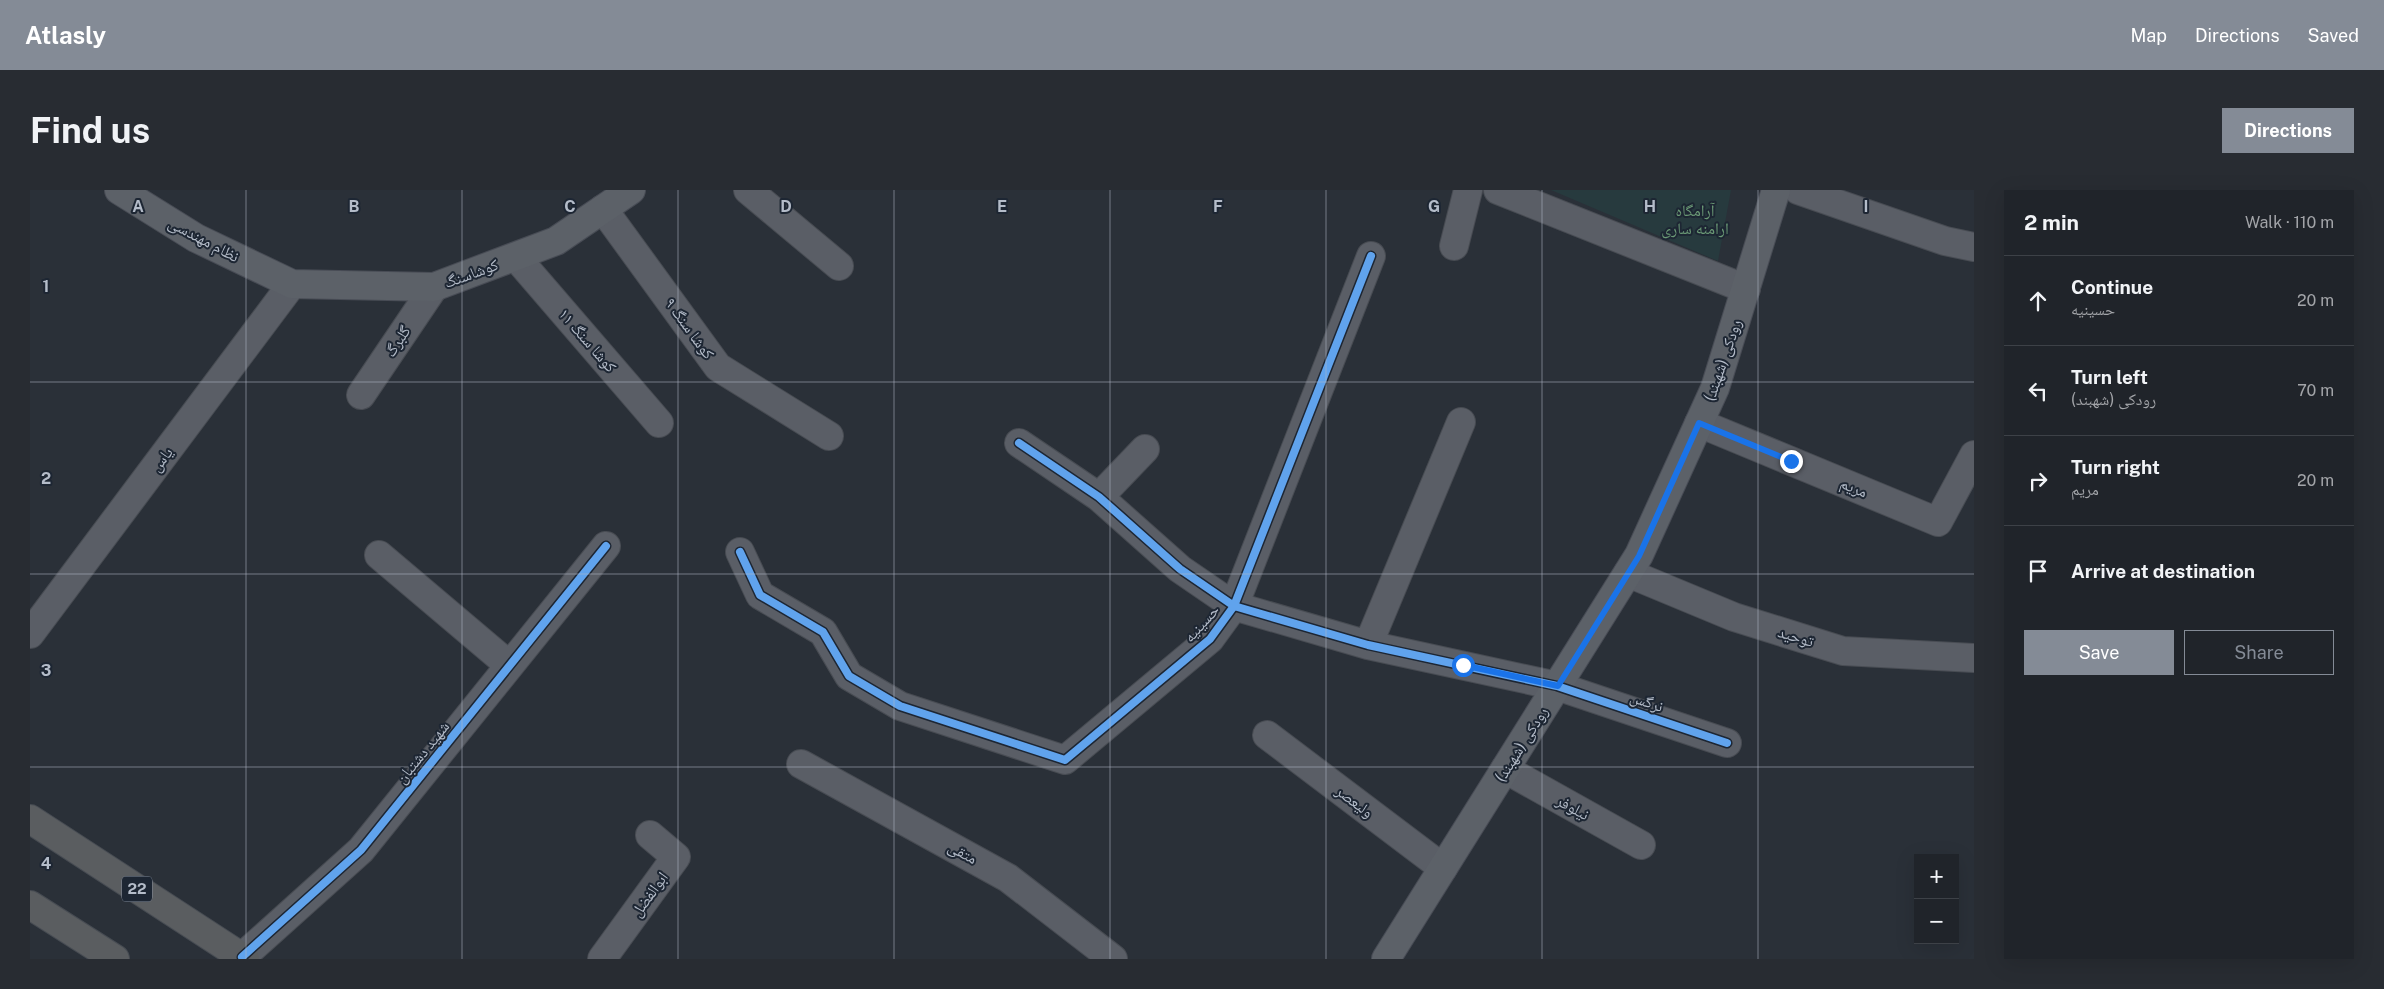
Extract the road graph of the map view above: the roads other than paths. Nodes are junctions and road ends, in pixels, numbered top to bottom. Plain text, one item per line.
1 (119, 190) edge
2 (631, 190) edge
3 (748, 190) edge
4 (1468, 190) edge
5 (1498, 190) edge
6 (1776, 190) edge
7 (1798, 190) edge
8 (603, 209) junction
9 (1454, 246) dead end
10 (1974, 247) edge
11 (516, 256) junction
12 (1371, 256) dead end
13 (839, 266) dead end
14 (292, 284) junction
15 (434, 287) junction
16 (1746, 289) junction
17 (361, 395) dead end
18 (1461, 422) dead end
19 (659, 423) dead end
20 (1699, 423) junction
21 (829, 436) dead end
22 (1019, 443) dead end
23 (1145, 449) dead end
24 (1974, 455) edge
25 (1099, 497) junction
26 (606, 546) dead end
27 (740, 552) dead end
28 (379, 556) dead end
29 (1628, 573) junction
30 (1234, 606) junction
31 (30, 634) edge
32 (1368, 645) junction
33 (1974, 658) edge
34 (509, 665) junction
35 (1558, 686) junction
36 (1267, 735) dead end
37 (1727, 743) dead end
38 (801, 764) dead end
39 (1505, 769) junction
40 (30, 818) edge
41 (650, 835) dead end
42 (1641, 845) dead end
43 (1443, 868) junction
44 (30, 905) edge
45 (111, 958) edge
46 (243, 958) edge
47 (602, 959) edge
48 (1112, 959) edge
49 (1386, 959) edge

1 - 14 main road, نظام مهندسی
2 - 8 main road, کوشاسنگ
3 - 13 street
4 - 9 street
5 - 16 street
6 - 16 main road, رودکی (شهبند)
7 - 10 street
8 - 11 main road, کوشاسنگ
8 - 21 street, کوشا سنگ ۹
11 - 15 main road, کوشاسنگ
11 - 19 street, ۱۱ کوشا سنگ
12 - 30 street
14 - 15 main road, کوشاسنگ
14 - 31 street, یاس
15 - 17 street, گلبرگ
16 - 20 main road, رودکی (شهبند)
18 - 32 street
20 - 24 street, مریم
20 - 29 main road, رودکی (شهبند)
22 - 25 street
23 - 25 street
25 - 30 street
26 - 34 street, شهید دشتبان
27 - 30 street, حسینیه
28 - 34 street
29 - 33 street, توحید
29 - 35 main road, رودکی (شهبند)
30 - 32 street, حسینیه
32 - 35 street, حسینیه
34 - 46 street, شهید دشتبان
35 - 37 street, نرگس
35 - 39 main road, رودکی (شهبند)
36 - 43 street, ولیعصر
38 - 48 street, متقی
39 - 42 street, نیلوفر
39 - 43 main road, رودکی (شهبند)
40 - 46 highway, 22
41 - 47 street, ابوالفضل
43 - 49 main road, رودکی (شهبند)
44 - 45 highway

